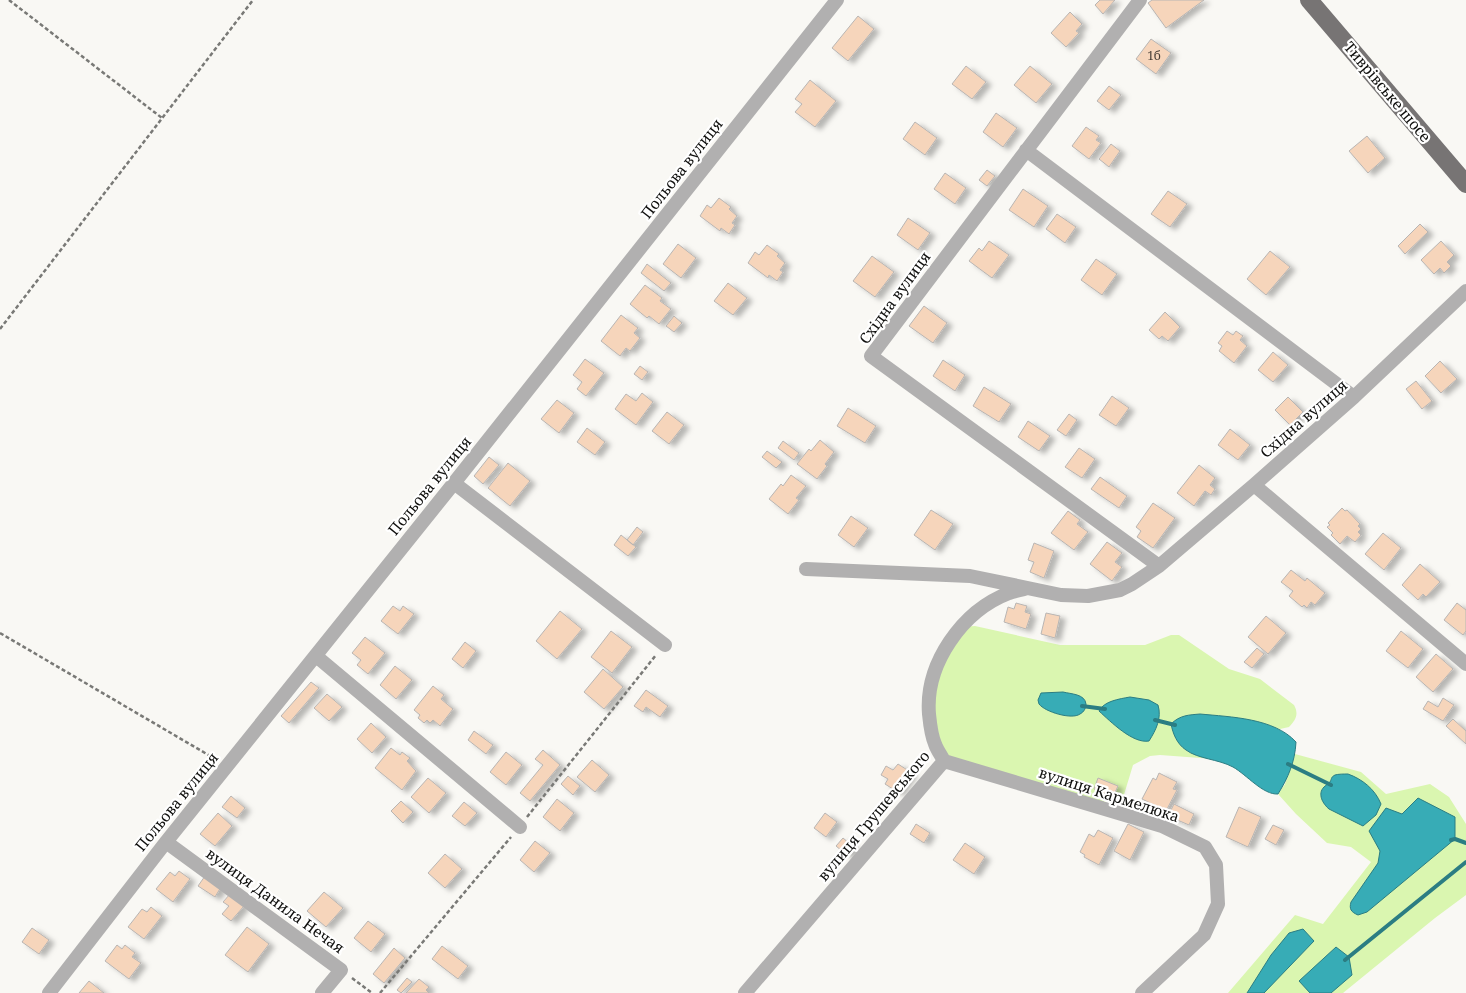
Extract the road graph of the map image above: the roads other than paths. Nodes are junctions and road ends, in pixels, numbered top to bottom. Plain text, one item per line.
1 (837, 0) edge
2 (1140, 0) edge
3 (1309, 0) edge
4 (1026, 150) junction
5 (1466, 184) edge
6 (1466, 291) edge
7 (1354, 397) junction
8 (454, 483) junction
9 (1254, 485) junction
10 (1158, 566) junction
11 (806, 569) dead end
12 (1028, 588) junction
13 (665, 645) dead end
14 (316, 656) junction
15 (1466, 664) edge
16 (944, 761) junction
17 (520, 826) dead end
18 (166, 842) junction
19 (49, 993) edge
20 (322, 993) edge
21 (745, 993) edge
22 (1142, 993) edge

1 - 8 street, Польова вулиця
2 - 4 street, Східна вулиця
3 - 5 main road, Тиврівське шосе
4 - 7 street
4 - 10 street, Східна вулиця
6 - 7 street, Східна вулиця
7 - 9 street, Східна вулиця
8 - 13 street
8 - 14 street, Польова вулиця
9 - 10 street, Східна вулиця
9 - 15 street
10 - 12 street, Східна вулиця
11 - 12 street, Східна вулиця
12 - 16 street, вулиця Грушевського
14 - 17 street
14 - 18 street, Польова вулиця
16 - 21 street, вулиця Грушевського
16 - 22 street, вулиця Кармелюка
18 - 19 street, Польова вулиця
18 - 20 street, вулиця Данила Нечая

